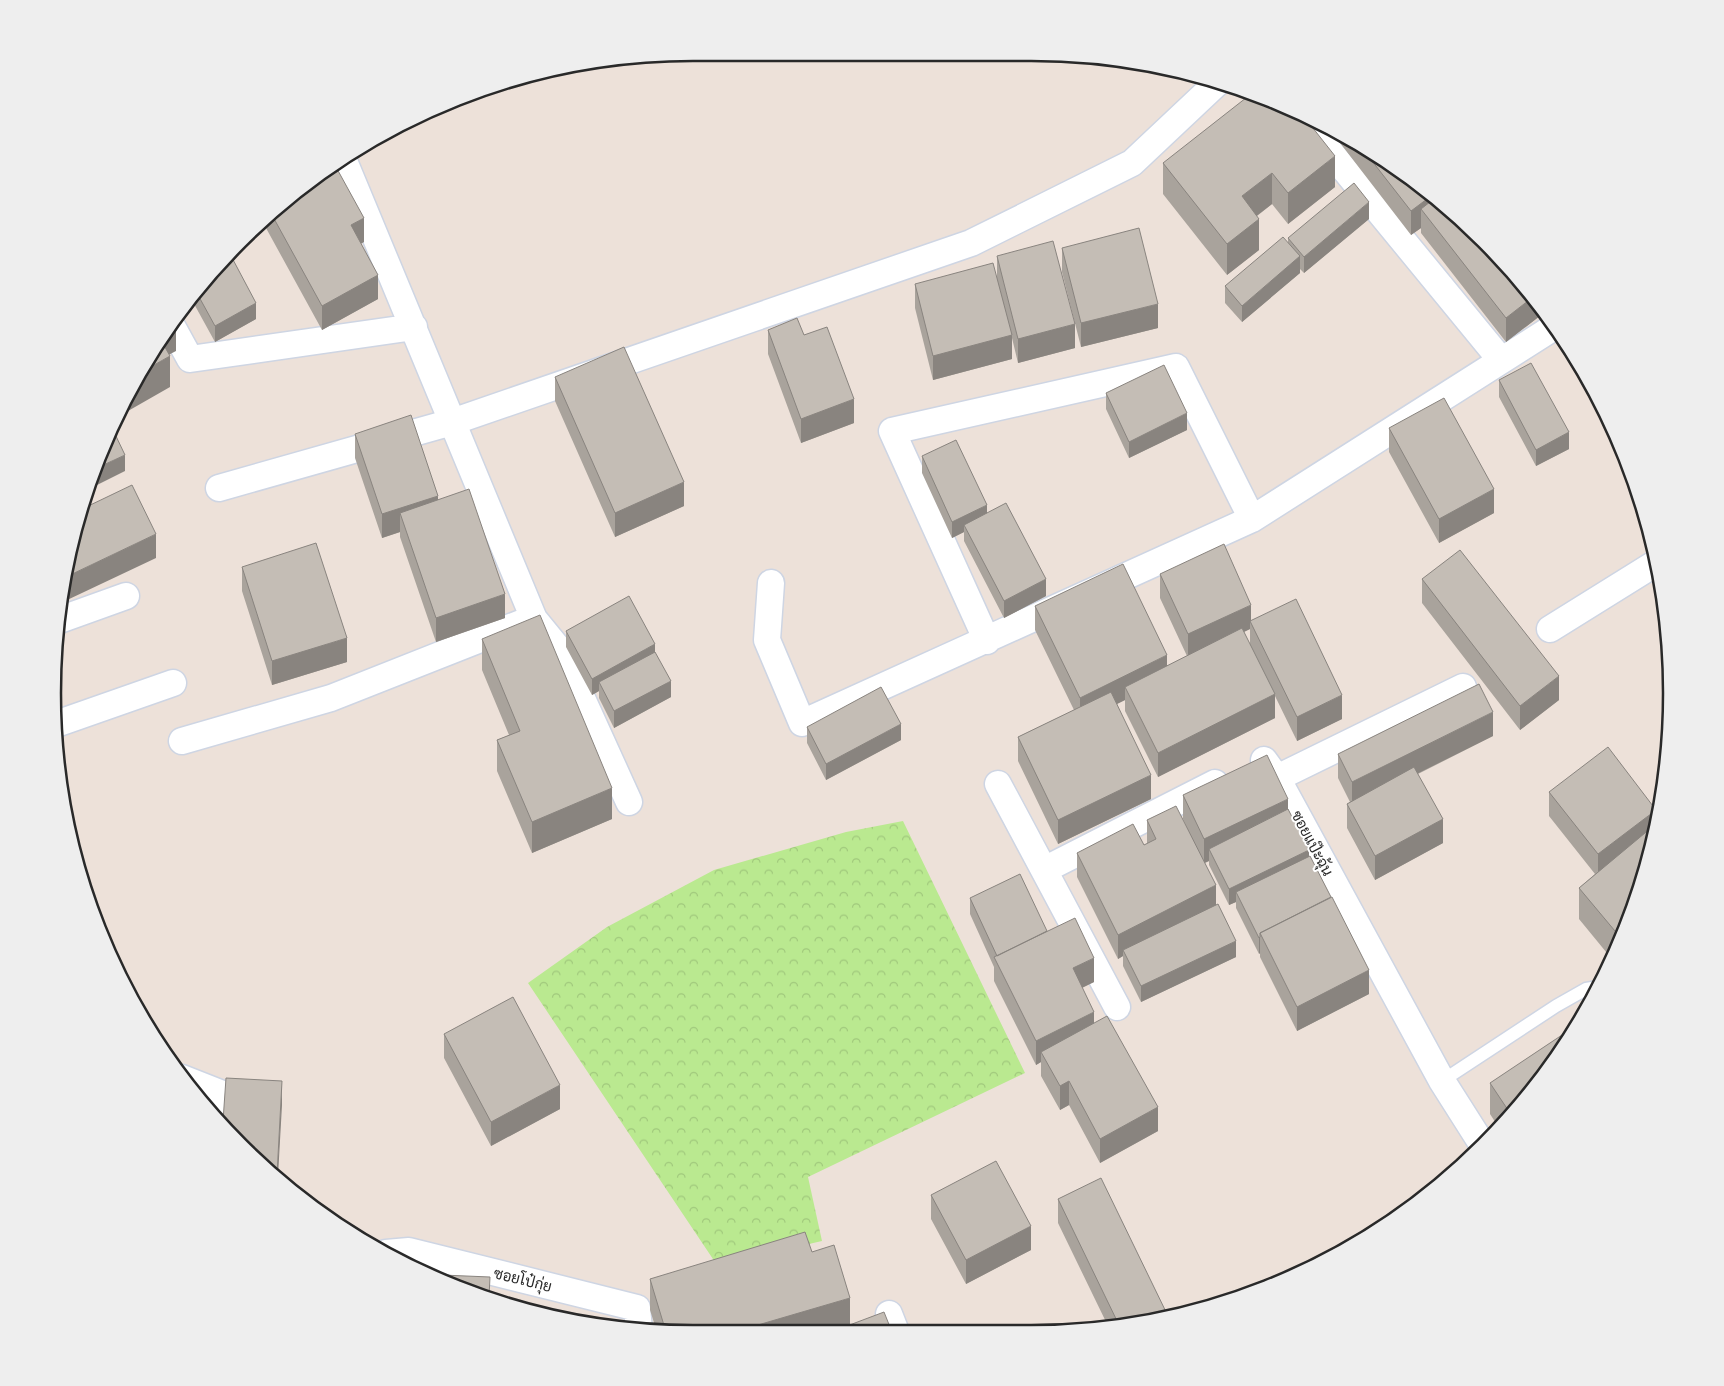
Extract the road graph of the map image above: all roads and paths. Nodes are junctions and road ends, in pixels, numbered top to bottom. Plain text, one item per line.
1 (1212, 88) edge
2 (1307, 125) edge
3 (346, 166) edge
4 (414, 327) junction
5 (1548, 331) edge
6 (175, 332) edge
7 (1501, 360) junction
8 (452, 422) junction
9 (219, 488) dead end
10 (1252, 519) junction
11 (1650, 567) edge
12 (771, 584) dead end
13 (126, 596) dead end
14 (66, 617) edge
15 (534, 619) junction
16 (1550, 629) dead end
17 (986, 641) junction
18 (173, 683) dead end
19 (1463, 687) dead end
20 (62, 722) edge
21 (182, 741) dead end
22 (1277, 778) junction
23 (998, 784) dead end
24 (628, 802) dead end
25 (1044, 870) junction
26 (1589, 988) edge
27 (1118, 1007) dead end
28 (1442, 1081) junction
29 (196, 1083) edge
30 (218, 1110) edge
31 (1479, 1139) edge
32 (399, 1252) edge
33 (638, 1322) edge

1 - 8 street
2 - 7 street
3 - 4 street
4 - 6 street
4 - 8 street
5 - 7 street
7 - 10 street
8 - 9 street
8 - 15 street
10 - 17 street
10 - 17 street
11 - 16 street
12 - 17 street
13 - 14 street
15 - 21 street
15 - 24 street
18 - 20 street
19 - 22 street
22 - 25 street, ซอยแป๊ะฉุ้น
22 - 28 street, ซอยแป๊ะฉุ้น
23 - 25 street
25 - 27 street
26 - 28 lane
28 - 31 street, ซอยแป๊ะฉุ้น
29 - 30 street
32 - 33 street, ซอยโป๋กุ่ย

